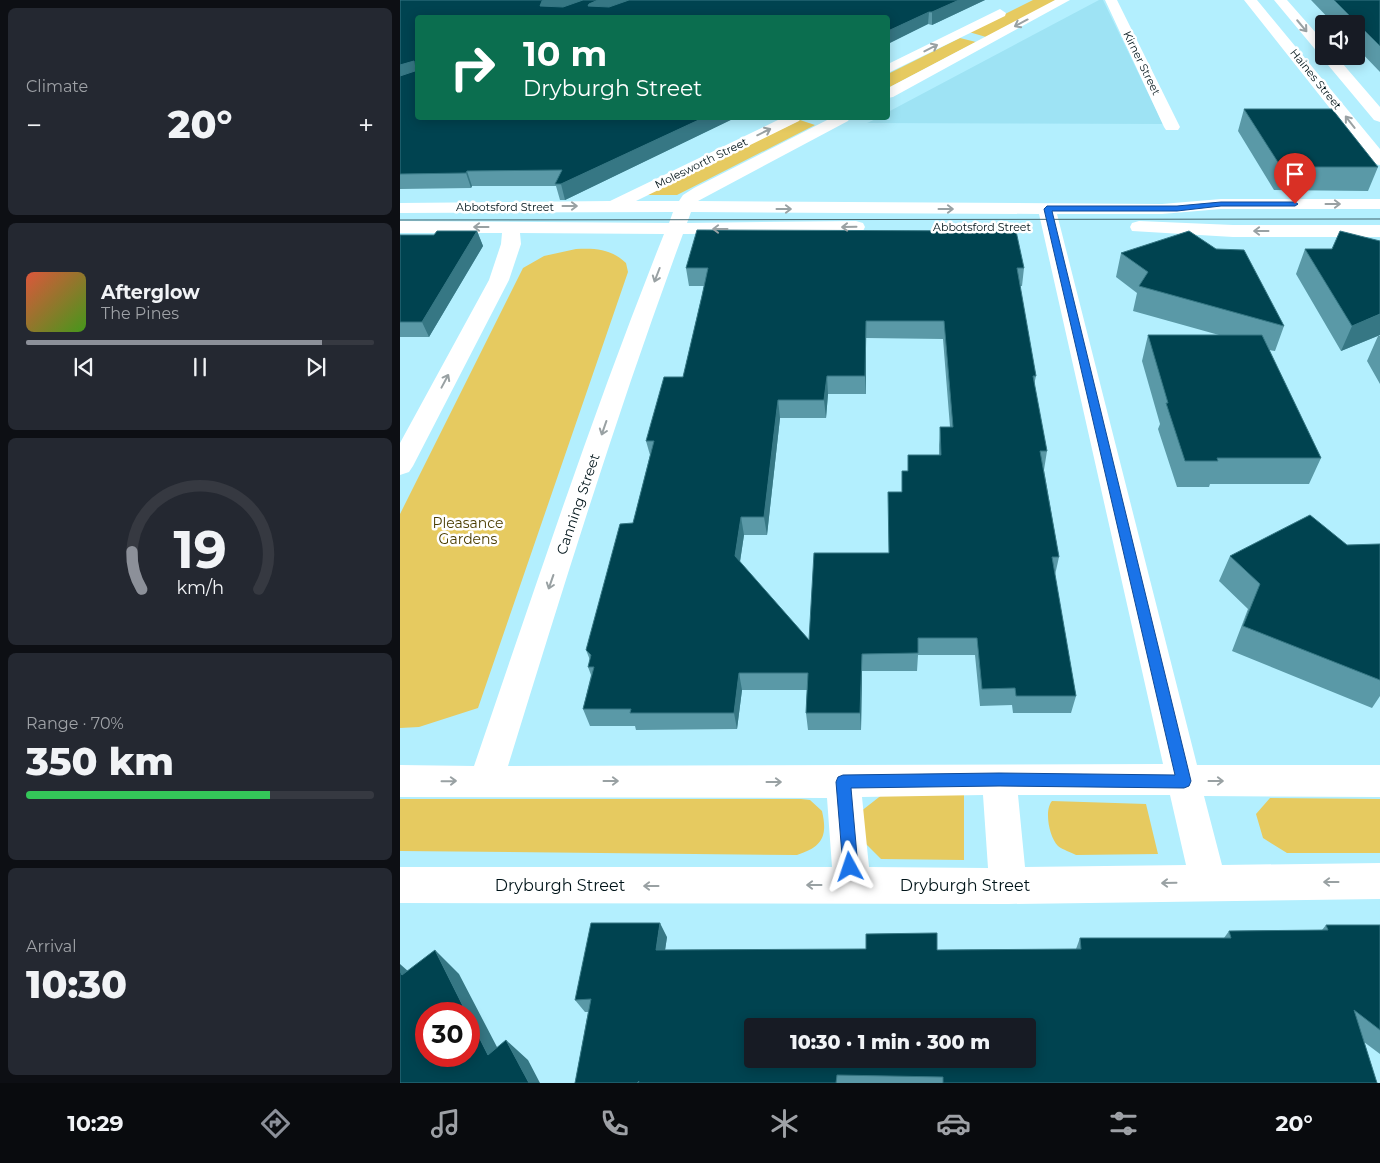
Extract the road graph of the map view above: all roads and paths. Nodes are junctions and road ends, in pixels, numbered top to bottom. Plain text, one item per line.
1 (1064, 0) edge
2 (1111, 0) edge
3 (1250, 0) edge
4 (1280, 0) edge
5 (1009, 8) dead end
6 (958, 34) junction
7 (986, 41) junction
8 (1315, 41) edge
9 (1336, 65) edge
10 (890, 69) edge
11 (890, 93) edge
12 (1380, 117) edge
13 (789, 120) edge
14 (837, 120) edge
15 (1172, 127) dead end
16 (1380, 160) edge
17 (1380, 204) edge
18 (609, 207) junction
19 (400, 208) edge
20 (679, 218) junction
21 (1050, 222) junction
22 (400, 226) edge
23 (872, 226) dead end
24 (511, 227) junction
25 (592, 227) junction
26 (1124, 227) dead end
27 (1380, 231) edge
28 (411, 424) edge
29 (400, 466) edge
30 (999, 779) junction
31 (400, 781) edge
32 (486, 781) junction
33 (1184, 781) junction
34 (1380, 781) edge
35 (843, 782) junction
36 (1380, 881) edge
37 (1208, 883) junction
38 (852, 884) junction
39 (400, 885) edge
40 (1008, 886) junction

1 -> 7 street
2 - 15 street, Kirner Street
16 -> 3 street, Haines Street
4 -> 8 street, Haines Street
5 - 6 street
6 - 7 street
10 -> 6 street
7 - 11 street
9 - 12 street, Haines Street
18 -> 13 street, Molesworth Street
14 - 20 street, Molesworth Street
21 -> 17 street, Abbotsford Street
19 -> 18 street, Abbotsford Street
18 - 20 street, Abbotsford Street
18 - 25 street
20 -> 21 street, Abbotsford Street
23 -> 20 street, Abbotsford Street
20 - 25 street, Abbotsford Street
20 -> 32 street, Canning Street
21 - 33 street
24 -> 22 street, Abbotsford Street
24 - 25 street, Abbotsford Street
28 -> 24 street
27 -> 26 street
28 - 29 street
30 - 33 street
30 - 35 street
30 - 40 street
31 -> 32 street
32 -> 35 street
33 -> 34 street
33 - 37 street
35 - 38 street
36 -> 37 street, Dryburgh Street
37 -> 40 street, Dryburgh Street
38 -> 39 street, Dryburgh Street
38 - 40 street, Dryburgh Street

